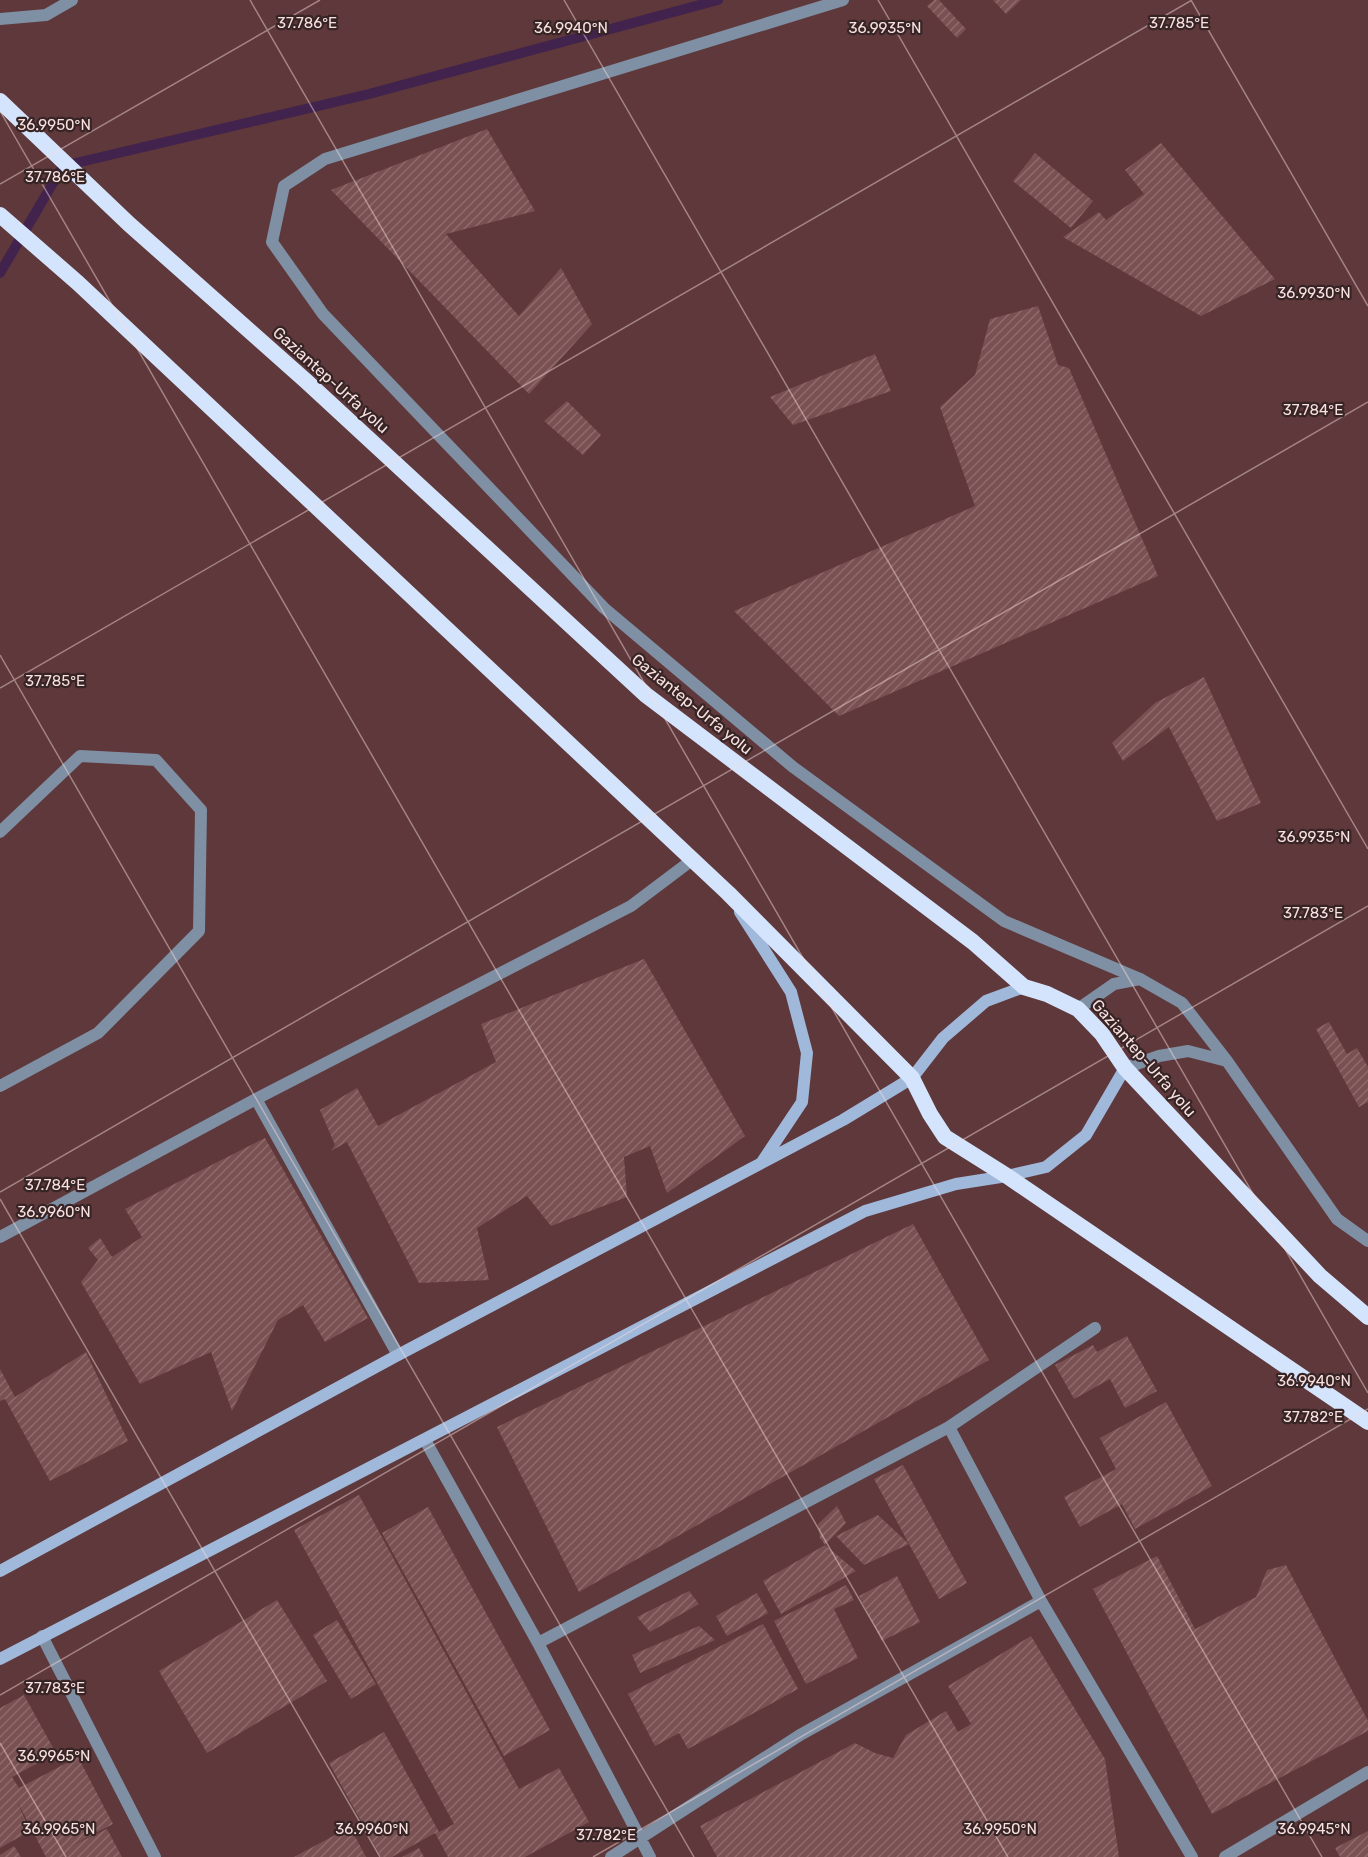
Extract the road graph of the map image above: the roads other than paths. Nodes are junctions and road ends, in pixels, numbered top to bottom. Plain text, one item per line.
1 (72, 0) edge
2 (843, 0) edge
3 (0, 19) edge
4 (1, 101) edge
5 (0, 216) edge
6 (0, 832) edge
7 (692, 860) junction
8 (728, 893) junction
9 (1140, 979) junction
10 (1024, 987) junction
11 (1078, 1009) junction
12 (1227, 1061) junction
13 (1125, 1068) junction
14 (912, 1078) junction
15 (0, 1086) edge
16 (256, 1099) junction
17 (760, 1165) junction
18 (1007, 1176) junction
19 (0, 1237) edge
20 (1368, 1241) edge
21 (1368, 1317) edge
22 (1095, 1328) dead end
23 (398, 1355) junction
24 (1368, 1422) edge
25 (949, 1427) junction
26 (425, 1440) junction
27 (0, 1570) edge
28 (1041, 1601) junction
29 (42, 1636) junction
30 (538, 1643) junction
31 (0, 1659) edge
32 (1368, 1772) edge
33 (640, 1839) junction
34 (155, 1857) edge
35 (610, 1857) edge
36 (650, 1857) edge
37 (1192, 1857) edge
38 (1225, 1857) edge

1 - 3 street
2 - 9 street
4 - 10 highway, Gaziantep-Urfa yolu
5 - 7 highway
6 - 15 street
7 - 8 highway
7 - 16 street
8 - 14 highway
8 - 17 main road
9 - 11 street
9 - 12 street
10 - 11 highway, Gaziantep-Urfa yolu
10 - 14 main road
11 - 13 highway, Gaziantep-Urfa yolu
12 - 13 street
12 - 20 street
13 - 18 main road
13 - 21 highway, Gaziantep-Urfa yolu
14 - 17 main road
14 - 18 highway
16 - 19 street
16 - 23 street
17 - 23 main road
18 - 24 highway
18 - 26 main road
22 - 25 street
23 - 27 main road
25 - 28 street
25 - 30 street
26 - 29 main road
26 - 30 street
28 - 33 street
28 - 37 street
29 - 31 main road
29 - 34 street
30 - 33 street
32 - 38 street
33 - 35 street
33 - 36 street

